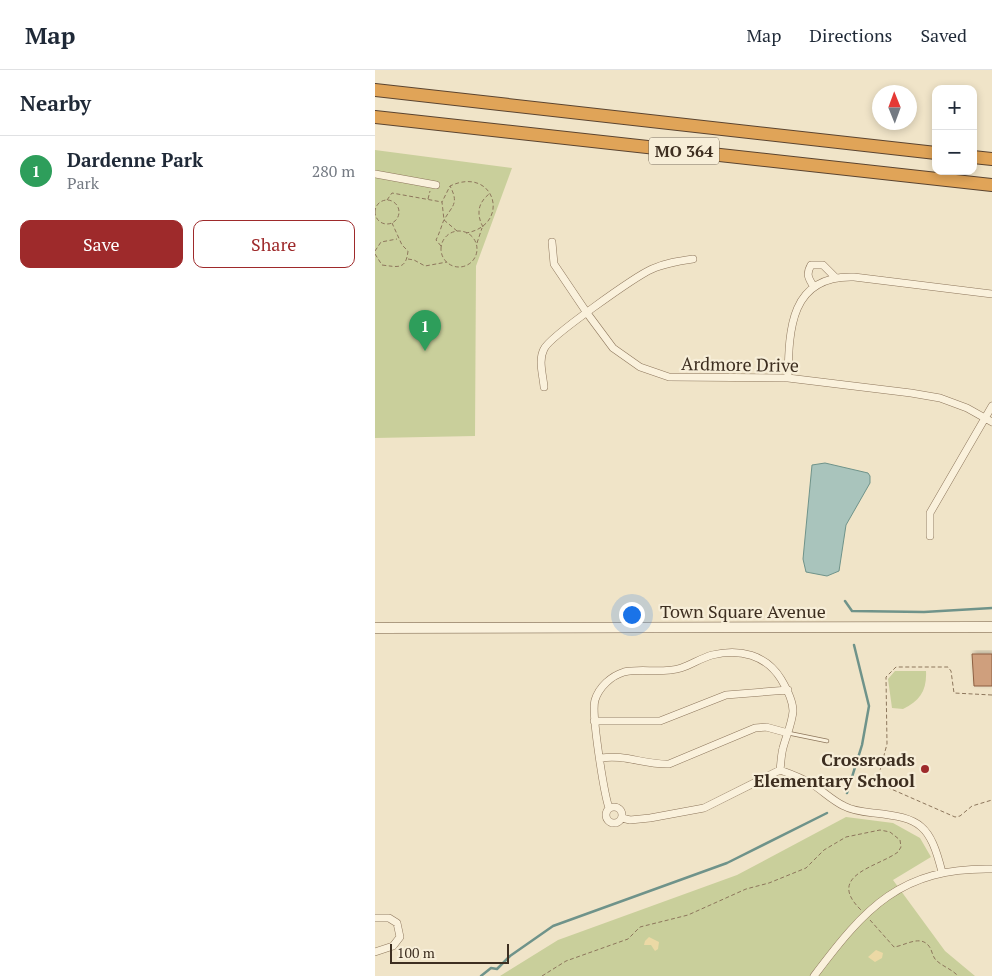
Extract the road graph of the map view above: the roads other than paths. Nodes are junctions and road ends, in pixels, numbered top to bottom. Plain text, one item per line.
1 (375, 90) edge
2 (375, 116) edge
3 (932, 153) edge
4 (977, 157) edge
5 (992, 159) edge
6 (375, 174) edge
7 (436, 185) dead end
8 (992, 186) edge
9 (552, 242) dead end
10 (693, 259) dead end
11 (836, 278) junction
12 (814, 287) junction
13 (992, 294) edge
14 (587, 314) junction
15 (788, 378) junction
16 (544, 387) dead end
17 (992, 406) edge
18 (989, 420) edge
19 (930, 536) dead end
20 (992, 627) edge
21 (375, 628) edge
22 (788, 690) junction
23 (594, 721) junction
24 (788, 733) junction
25 (827, 741) dead end
26 (601, 758) junction
27 (780, 770) junction
28 (609, 808) junction
29 (622, 818) junction
30 (992, 869) edge
31 (942, 872) junction
32 (375, 918) edge
33 (375, 952) edge
34 (814, 976) edge

1 - 3 highway, MO 364
2 - 8 highway, MO 364
4 - 5 highway
6 - 7 street
9 - 14 street, Ardmore Drive
10 - 14 street
11 - 12 street
11 - 12 street
11 - 13 street
12 - 15 street
14 - 15 street, Ardmore Drive
14 - 16 street
15 - 18 street, Ardmore Drive
17 - 18 street
18 - 19 street
20 - 21 main road, Town Square Avenue
22 - 23 street
22 - 23 street
22 - 24 street
23 - 26 street
24 - 25 lane
24 - 26 street
24 - 27 street
26 - 28 street
27 - 29 street
27 - 31 street
28 - 29 street
28 - 29 street
30 - 31 street
31 - 34 street
32 - 33 street

